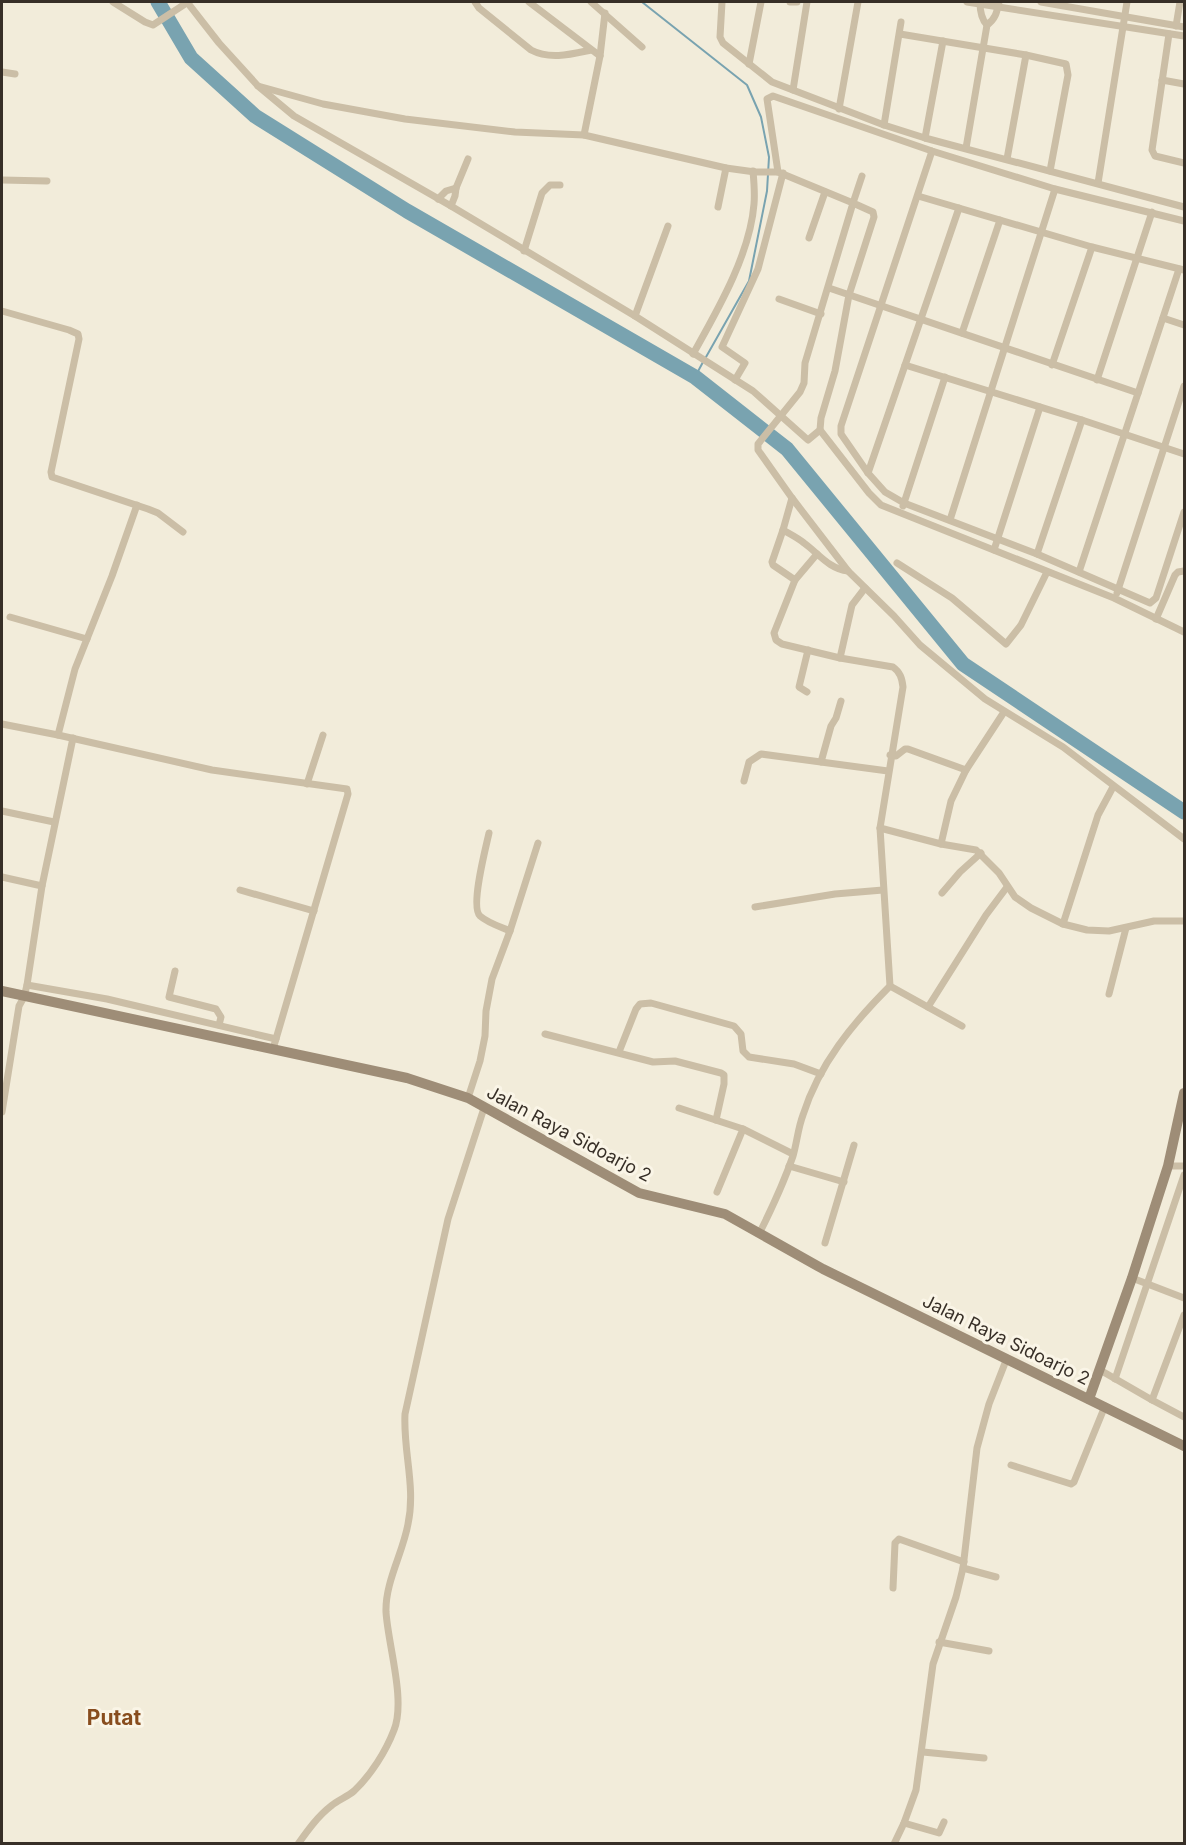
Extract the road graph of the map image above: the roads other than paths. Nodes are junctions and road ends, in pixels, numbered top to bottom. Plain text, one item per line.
1 (113, 2) edge
2 (187, 2) edge
3 (476, 2) edge
4 (529, 2) edge
5 (591, 2) edge
6 (722, 2) edge
7 (761, 2) edge
8 (790, 2) edge
9 (797, 2) edge
10 (807, 2) edge
11 (858, 2) edge
12 (967, 2) edge
13 (980, 2) edge
14 (1041, 2) edge
15 (1127, 2) edge
16 (1179, 2) edge
17 (998, 4) edge
18 (605, 14) junction
19 (1125, 16) junction
20 (901, 22) dead end
21 (987, 25) junction
22 (1123, 26) junction
23 (1176, 26) junction
24 (1185, 27) edge
25 (1169, 33) junction
26 (900, 34) junction
27 (1185, 36) edge
28 (943, 41) junction
29 (642, 47) dead end
30 (982, 48) junction
31 (591, 50) junction
32 (1026, 55) junction
33 (600, 56) junction
34 (749, 64) junction
35 (2, 72) edge
36 (15, 74) dead end
37 (1162, 80) junction
38 (1185, 84) edge
39 (258, 86) junction
40 (793, 90) junction
41 (839, 109) junction
42 (884, 125) junction
43 (584, 135) junction
44 (925, 138) junction
45 (966, 148) junction
46 (932, 151) junction
47 (468, 159) dead end
48 (1007, 159) junction
49 (1185, 163) edge
50 (726, 168) junction
51 (1050, 171) junction
52 (754, 172) junction
53 (779, 172) junction
54 (862, 176) dead end
55 (2, 180) edge
56 (47, 181) dead end
57 (1098, 183) junction
58 (560, 185) dead end
59 (456, 188) junction
60 (1055, 189) junction
61 (825, 192) junction
62 (918, 196) junction
63 (438, 199) junction
64 (853, 203) junction
65 (451, 206) junction
66 (718, 207) dead end
67 (1185, 207) edge
68 (959, 208) junction
69 (1152, 212) junction
70 (1000, 220) junction
71 (1185, 221) edge
72 (669, 226) dead end
73 (1041, 232) junction
74 (809, 238) dead end
75 (1092, 248) junction
76 (524, 251) junction
77 (1136, 259) junction
78 (1182, 269) edge
79 (829, 288) junction
80 (849, 295) junction
81 (779, 299) dead end
82 (882, 307) junction
83 (2, 311) edge
84 (821, 314) junction
85 (636, 316) junction
86 (1163, 318) junction
87 (920, 320) junction
88 (1185, 325) edge
89 (962, 333) junction
90 (1005, 348) junction
91 (695, 356) junction
92 (905, 365) junction
93 (1052, 365) junction
94 (945, 377) junction
95 (735, 380) junction
96 (1097, 380) junction
97 (1185, 386) edge
98 (989, 392) junction
99 (1138, 393) junction
100 (1040, 407) junction
101 (781, 415) junction
102 (1083, 420) junction
103 (820, 430) junction
104 (841, 434) junction
105 (1125, 434) junction
106 (832, 444) junction
107 (1164, 448) junction
108 (1185, 454) edge
109 (868, 473) junction
110 (792, 498) junction
111 (904, 503) junction
112 (137, 505) junction
113 (900, 512) junction
114 (1185, 512) edge
115 (950, 520) junction
116 (783, 530) junction
117 (183, 532) dead end
118 (997, 538) junction
119 (994, 550) junction
120 (817, 554) junction
121 (1037, 554) junction
122 (897, 562) dead end
123 (848, 571) junction
124 (1185, 571) edge
125 (1047, 572) junction
126 (1079, 572) junction
127 (795, 580) junction
128 (865, 588) junction
129 (1118, 590) junction
130 (1114, 598) junction
131 (10, 617) dead end
132 (1156, 619) junction
133 (1185, 632) edge
134 (87, 639) junction
135 (808, 650) junction
136 (840, 658) junction
137 (807, 692) dead end
138 (841, 701) dead end
139 (1004, 712) junction
140 (2, 724) edge
141 (58, 735) junction
142 (323, 735) dead end
143 (73, 738) junction
144 (891, 755) junction
145 (821, 762) junction
146 (966, 770) junction
147 (888, 771) junction
148 (744, 781) dead end
149 (307, 784) junction
150 (1113, 787) junction
151 (2, 811) edge
152 (54, 822) junction
153 (880, 828) junction
154 (489, 833) dead end
155 (1185, 839) edge
156 (538, 843) dead end
157 (941, 844) junction
158 (979, 852) junction
159 (2, 877) edge
160 (42, 886) junction
161 (1008, 887) junction
162 (240, 890) dead end
163 (883, 890) junction
164 (942, 893) dead end
165 (755, 907) dead end
166 (314, 910) junction
167 (1185, 921) edge
168 (1063, 924) junction
169 (1126, 928) junction
170 (510, 931) junction
171 (175, 971) dead end
172 (890, 987) junction
173 (25, 990) junction
174 (2, 992) edge
175 (1109, 994) dead end
176 (928, 1007) junction
177 (219, 1025) junction
178 (962, 1026) dead end
179 (545, 1034) dead end
180 (275, 1043) junction
181 (619, 1052) junction
182 (821, 1074) junction
183 (1185, 1093) edge
184 (468, 1096) junction
185 (484, 1108) junction
186 (679, 1108) dead end
187 (2, 1112) edge
188 (716, 1119) junction
189 (743, 1129) junction
190 (854, 1145) dead end
191 (793, 1154) junction
192 (789, 1166) junction
193 (1168, 1166) junction
194 (1185, 1166) edge
195 (1185, 1176) edge
196 (844, 1182) junction
197 (717, 1192) dead end
198 (763, 1227) junction
199 (825, 1243) dead end
200 (1132, 1278) junction
201 (1148, 1284) junction
202 (1185, 1298) edge
203 (1185, 1315) edge
204 (1007, 1358) junction
205 (1100, 1370) junction
206 (1115, 1378) junction
207 (1092, 1393) junction
208 (1152, 1400) junction
209 (1105, 1406) junction
210 (1185, 1417) edge
211 (1185, 1446) edge
212 (1011, 1465) dead end
213 (963, 1565) junction
214 (996, 1577) dead end
215 (893, 1588) dead end
216 (939, 1642) junction
217 (989, 1651) dead end
218 (923, 1752) junction
219 (984, 1758) dead end
220 (944, 1821) dead end
221 (904, 1823) junction
222 (298, 1844) edge
223 (894, 1844) edge

1 - 2 street
2 - 39 street
3 - 31 street
4 - 31 street
5 - 18 street
6 - 34 street
7 - 34 street
8 - 9 street
10 - 40 street
11 - 41 street
12 - 13 street
13 - 17 street
13 - 21 street
14 - 19 street
15 - 19 street
16 - 23 street
17 - 21 street
17 - 22 street
18 - 29 street
18 - 33 street
19 - 22 street
19 - 23 street
20 - 26 street
21 - 30 street
22 - 25 street
22 - 57 street
23 - 24 street
25 - 27 street
25 - 37 street
26 - 28 street
26 - 42 street
28 - 30 street
28 - 44 street
30 - 32 street
30 - 45 street
31 - 33 street
32 - 48 street
32 - 51 street
33 - 43 street
34 - 40 street
35 - 36 street
37 - 38 street
37 - 49 street
39 - 43 street
39 - 63 street
40 - 41 street
41 - 42 street
42 - 44 street
43 - 50 street
44 - 45 street
45 - 48 street
46 - 53 street
46 - 60 street
46 - 62 street
47 - 59 street
48 - 51 street
50 - 52 street
50 - 66 street
51 - 57 street
52 - 53 street
52 - 91 street
53 - 61 street
53 - 95 street
54 - 64 street
55 - 56 street
57 - 67 street
58 - 76 street
59 - 63 street
59 - 65 street
60 - 69 street
60 - 73 street
61 - 64 street
61 - 74 street
62 - 68 street
62 - 82 street
63 - 65 street
64 - 79 street
64 - 80 street
65 - 76 street
68 - 70 street
68 - 87 street
69 - 71 street
69 - 77 street
70 - 73 street
70 - 89 street
72 - 85 street
73 - 75 street
73 - 90 street
75 - 77 street
75 - 93 street
76 - 85 street
77 - 78 street
77 - 96 street
78 - 86 street
79 - 80 street
79 - 84 street
80 - 82 street
80 - 103 street
81 - 84 street
82 - 87 street
82 - 104 street
83 - 112 street
84 - 101 street
85 - 91 street
86 - 88 street
86 - 99 street
87 - 89 street
87 - 92 street
89 - 90 street
90 - 93 street
90 - 98 street
91 - 95 street
92 - 94 street
92 - 109 street
93 - 96 street
94 - 98 street
94 - 111 street
95 - 101 street
96 - 99 street
97 - 107 street
98 - 100 street
98 - 115 street
99 - 105 street
100 - 102 street
100 - 118 street
101 - 103 street
101 - 110 street
102 - 105 street
102 - 121 street
103 - 106 street
104 - 106 street
104 - 109 street
105 - 107 street
105 - 126 street
106 - 113 street
107 - 108 street
107 - 129 street
109 - 111 street
110 - 116 street
110 - 123 street
111 - 113 street
111 - 115 street
112 - 117 street
112 - 134 street
113 - 119 street
114 - 129 street
115 - 118 street
116 - 120 street
116 - 127 street
118 - 119 street
118 - 121 street
119 - 125 street
120 - 123 street
120 - 127 street
121 - 126 street
122 - 125 street
123 - 128 street
124 - 132 street
125 - 130 street
126 - 129 street
127 - 135 street
128 - 136 street
128 - 139 street
129 - 130 street
130 - 132 street
131 - 134 street
132 - 133 street
134 - 141 street
135 - 136 street
135 - 137 street
136 - 144 street
138 - 145 street
139 - 146 street
139 - 150 street
140 - 141 street
141 - 143 street
142 - 149 street
143 - 149 street
143 - 152 street
144 - 146 street
144 - 147 street
145 - 147 street
145 - 148 street
146 - 157 street
147 - 153 street
149 - 166 street
150 - 155 street
150 - 168 street
151 - 152 street
152 - 160 street
153 - 157 street
153 - 163 street
154 - 170 street
156 - 170 street
157 - 158 street
158 - 161 street
158 - 164 street
159 - 160 street
160 - 173 street
161 - 168 street
161 - 176 street
162 - 166 street
163 - 165 street
163 - 172 street
166 - 180 street
167 - 169 street
168 - 169 street
169 - 175 street
170 - 184 street
171 - 177 street
172 - 176 street
172 - 182 street
173 - 174 street, Jalan Raya Sidoarjo 2
173 - 177 street
173 - 180 street, Jalan Raya Sidoarjo 2
173 - 187 street
176 - 178 street
177 - 180 street
179 - 181 street
180 - 184 street, Jalan Raya Sidoarjo 2
181 - 182 street
181 - 188 street
182 - 191 street
183 - 193 street
184 - 185 street, Jalan Raya Sidoarjo 2
185 - 198 street, Jalan Raya Sidoarjo 2
185 - 222 street
186 - 188 street
188 - 189 street
189 - 191 street
189 - 197 street
190 - 196 street
191 - 192 street
192 - 196 street
192 - 198 street
193 - 194 street
193 - 200 street
195 - 201 street
196 - 199 street
198 - 204 street, Jalan Raya Sidoarjo 2
200 - 201 street
200 - 205 street
201 - 202 street
201 - 206 street
203 - 208 street
204 - 207 street, Jalan Raya Sidoarjo 2
204 - 213 street
205 - 206 street
205 - 207 street
206 - 208 street
207 - 209 street, Jalan Raya Sidoarjo 2
208 - 210 street
209 - 211 street, Jalan Raya Sidoarjo 2
209 - 212 street
213 - 214 street
213 - 215 street
213 - 216 street
216 - 217 street
216 - 218 street
218 - 219 street
218 - 221 street
220 - 221 street
221 - 223 street

